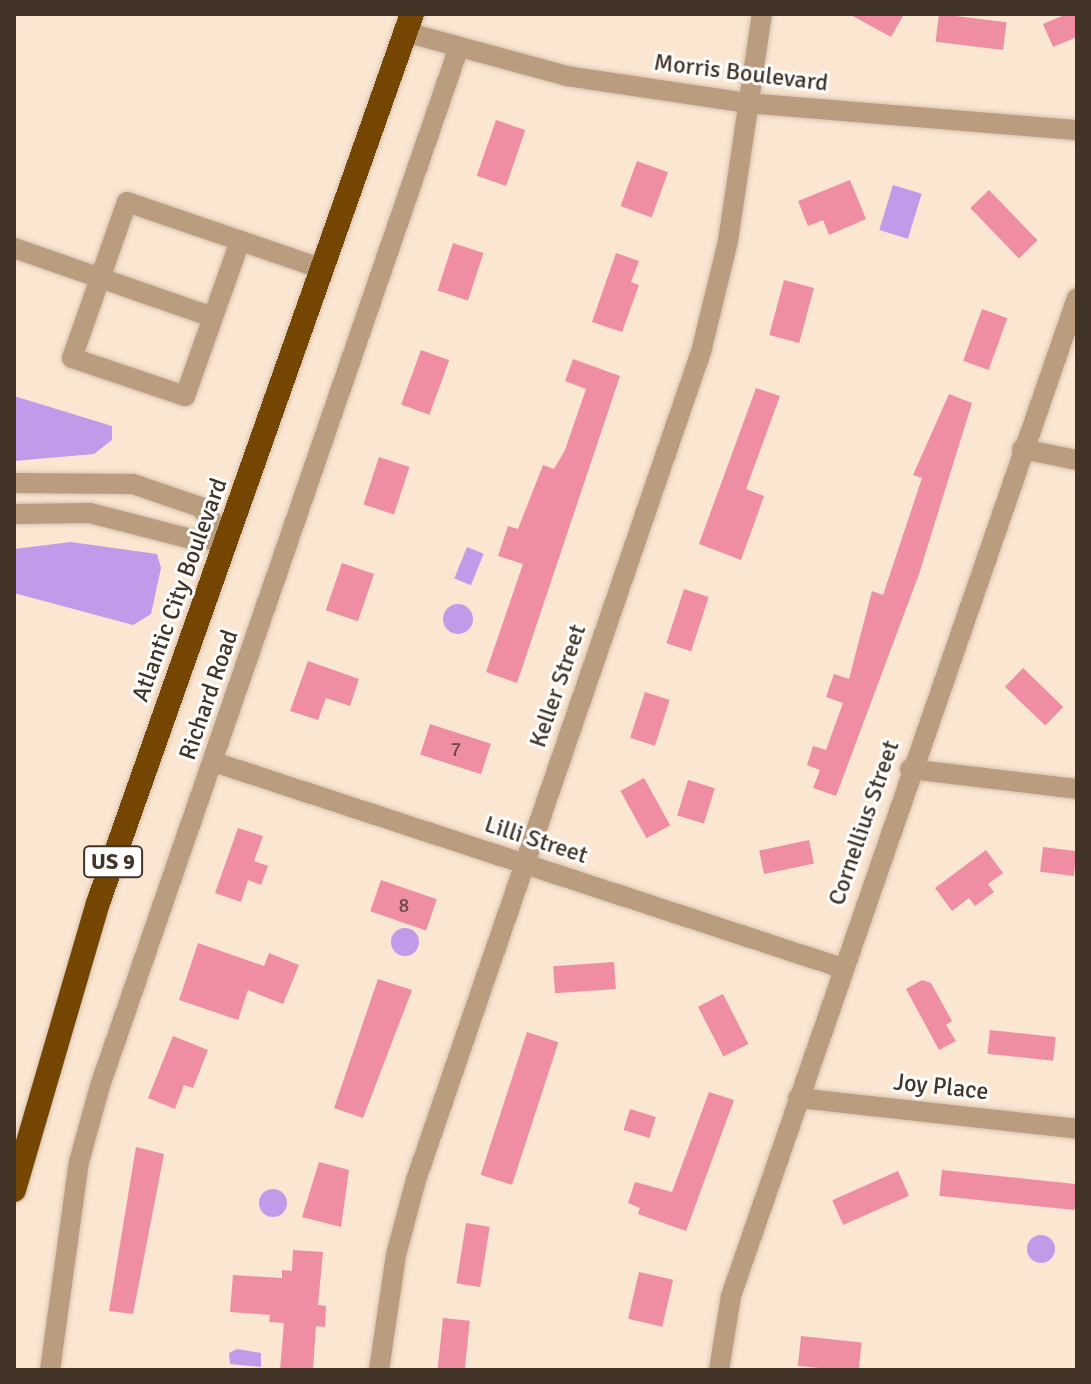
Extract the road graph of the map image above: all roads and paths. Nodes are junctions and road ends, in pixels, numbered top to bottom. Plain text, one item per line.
1 (762, 14) edge
2 (408, 23) edge
3 (459, 47) junction
4 (747, 103) junction
5 (1077, 130) edge
6 (240, 241) junction
7 (14, 248) edge
8 (323, 269) junction
9 (100, 279) junction
10 (1077, 298) edge
11 (212, 317) junction
12 (1022, 449) junction
13 (1077, 460) edge
14 (14, 483) edge
15 (14, 514) edge
16 (228, 540) junction
17 (214, 762) junction
18 (910, 769) junction
19 (1077, 789) edge
20 (524, 863) junction
21 (842, 968) junction
22 (798, 1098) junction
23 (1077, 1129) edge
24 (22, 1132) edge
25 (14, 1190) edge
26 (50, 1370) edge
27 (379, 1370) edge
28 (719, 1370) edge

1 - 4 street, Keller Street
2 - 3 street, Morris Boulevard
2 - 8 highway, Atlantic City Boulevard / US 9
3 - 4 street, Morris Boulevard
3 - 17 street, Richard Road
4 - 5 street, Morris Boulevard
4 - 20 street, Keller Street
6 - 8 street
6 - 9 street
6 - 11 street
7 - 9 street
8 - 16 highway, Atlantic City Boulevard / US 9
9 - 11 street
9 - 11 street
10 - 12 street, Cornellius Street
12 - 13 street
12 - 18 street, Cornellius Street
14 - 16 street
15 - 16 street
16 - 24 highway, Atlantic City Boulevard / US 9
17 - 20 street, Lilli Street
17 - 26 street, Richard Road
18 - 19 street
18 - 21 street, Cornellius Street
20 - 21 street, Lilli Street
20 - 27 street, Keller Street
21 - 22 street, Cornellius Street
22 - 23 street, Joy Place
22 - 28 street, Cornellius Street
24 - 25 highway, Atlantic City Boulevard / US 9

